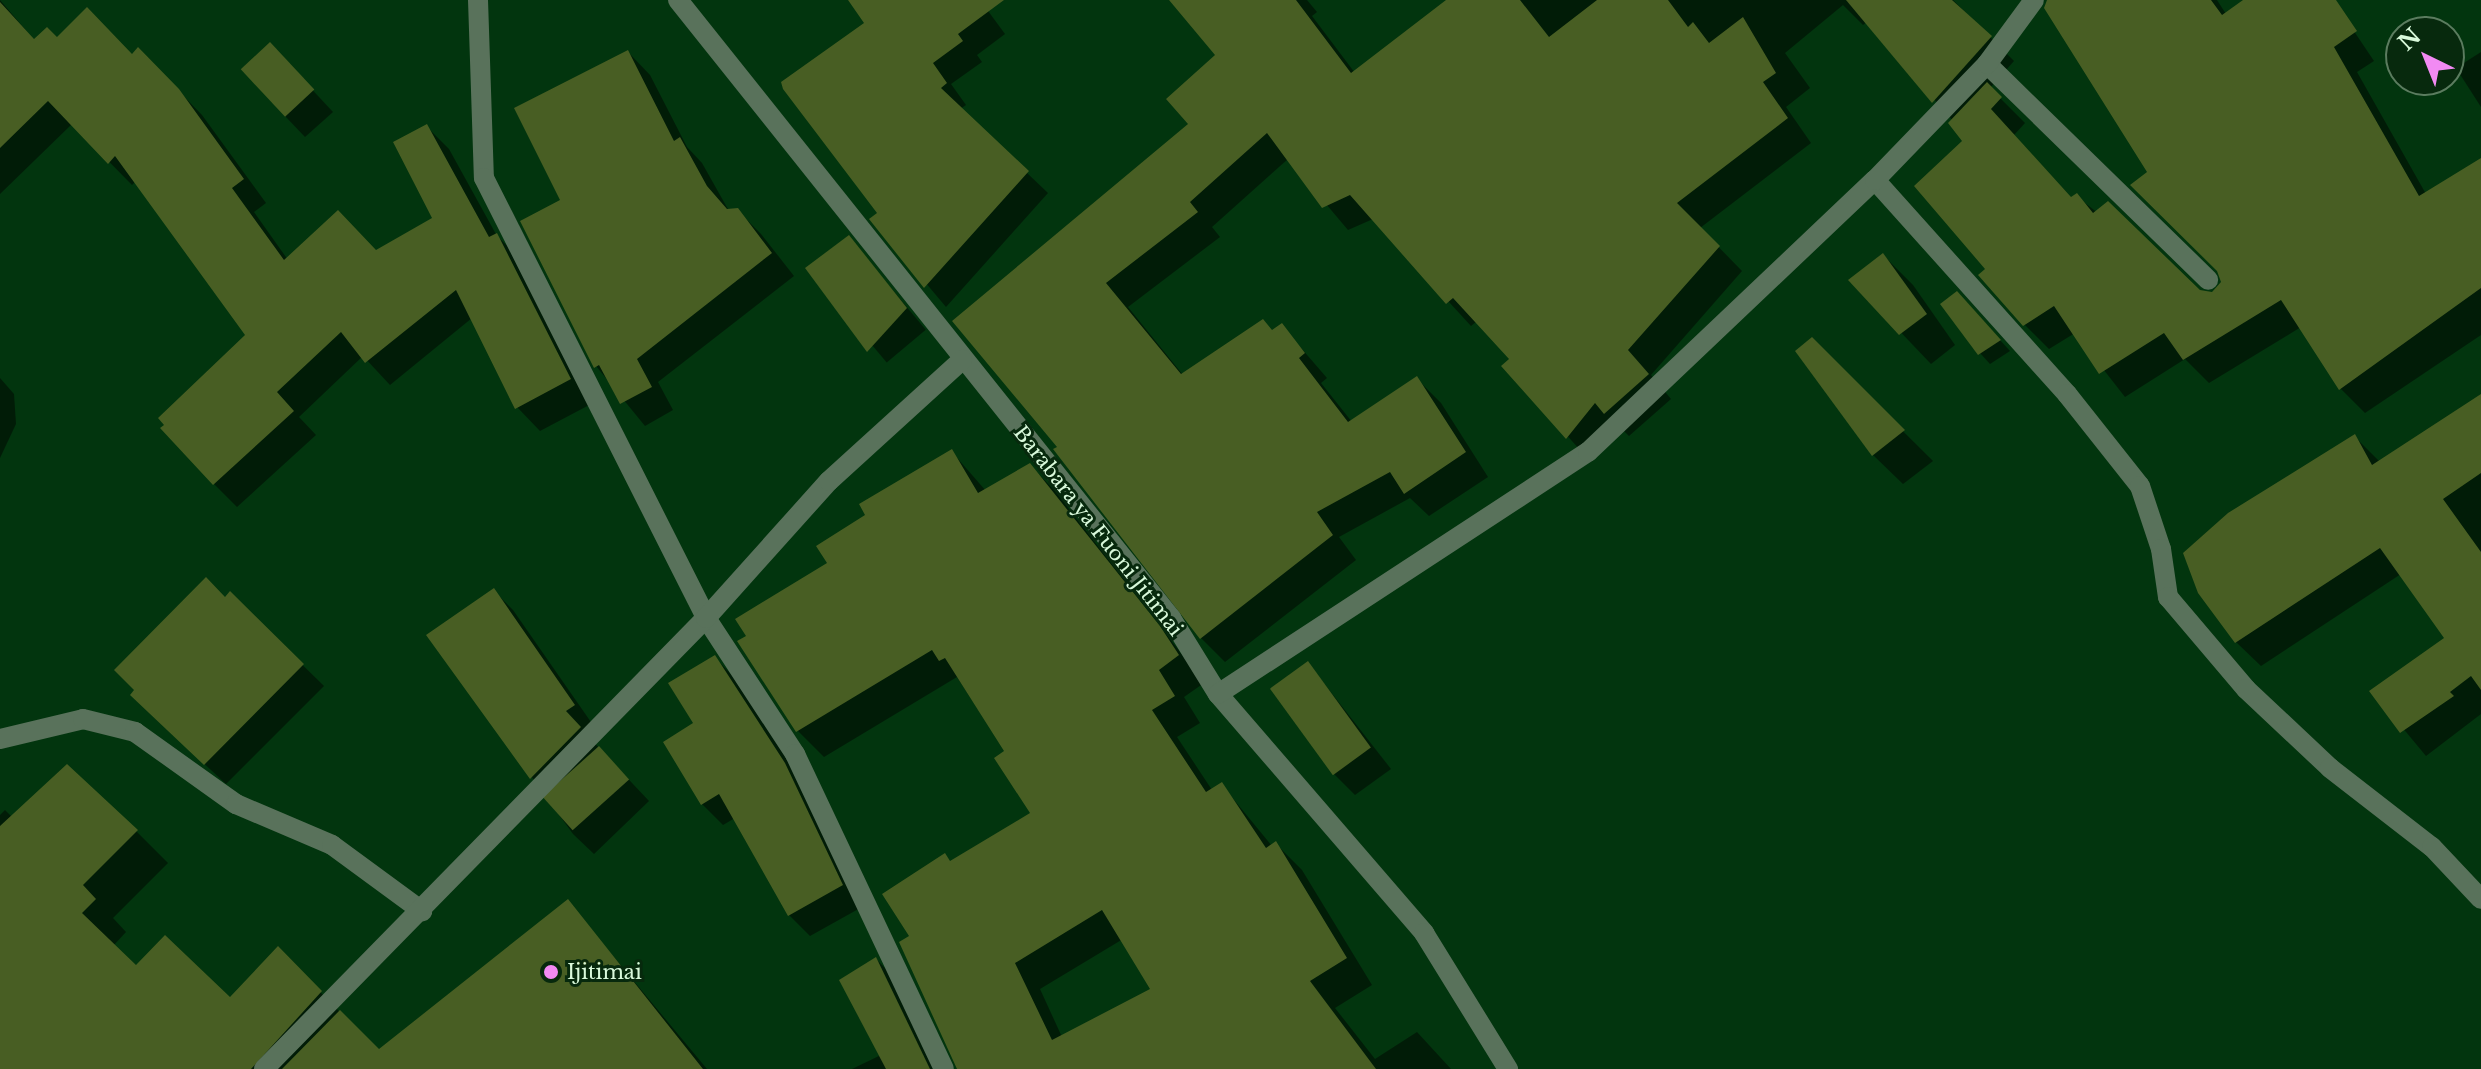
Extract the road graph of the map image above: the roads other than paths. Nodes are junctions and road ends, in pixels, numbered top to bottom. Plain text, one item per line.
1 (478, 0) edge
2 (678, 0) edge
3 (2034, 0) edge
4 (1987, 64) junction
5 (1875, 180) junction
6 (2208, 280) dead end
7 (962, 360) junction
8 (706, 618) junction
9 (1218, 694) junction
10 (0, 739) edge
11 (2481, 899) edge
12 (422, 911) junction
13 (264, 1069) edge
14 (944, 1069) edge
15 (1508, 1069) edge

1 - 8 street
2 - 7 street, Barabara ya Fuoni Jitimai
3 - 4 street
4 - 5 street
4 - 6 street
5 - 9 street
5 - 11 street
7 - 8 street
7 - 9 street, Barabara ya Fuoni Jitimai
8 - 12 street
8 - 14 street
9 - 15 street, Barabara ya Fuoni Jitimai
10 - 12 street
12 - 13 street

